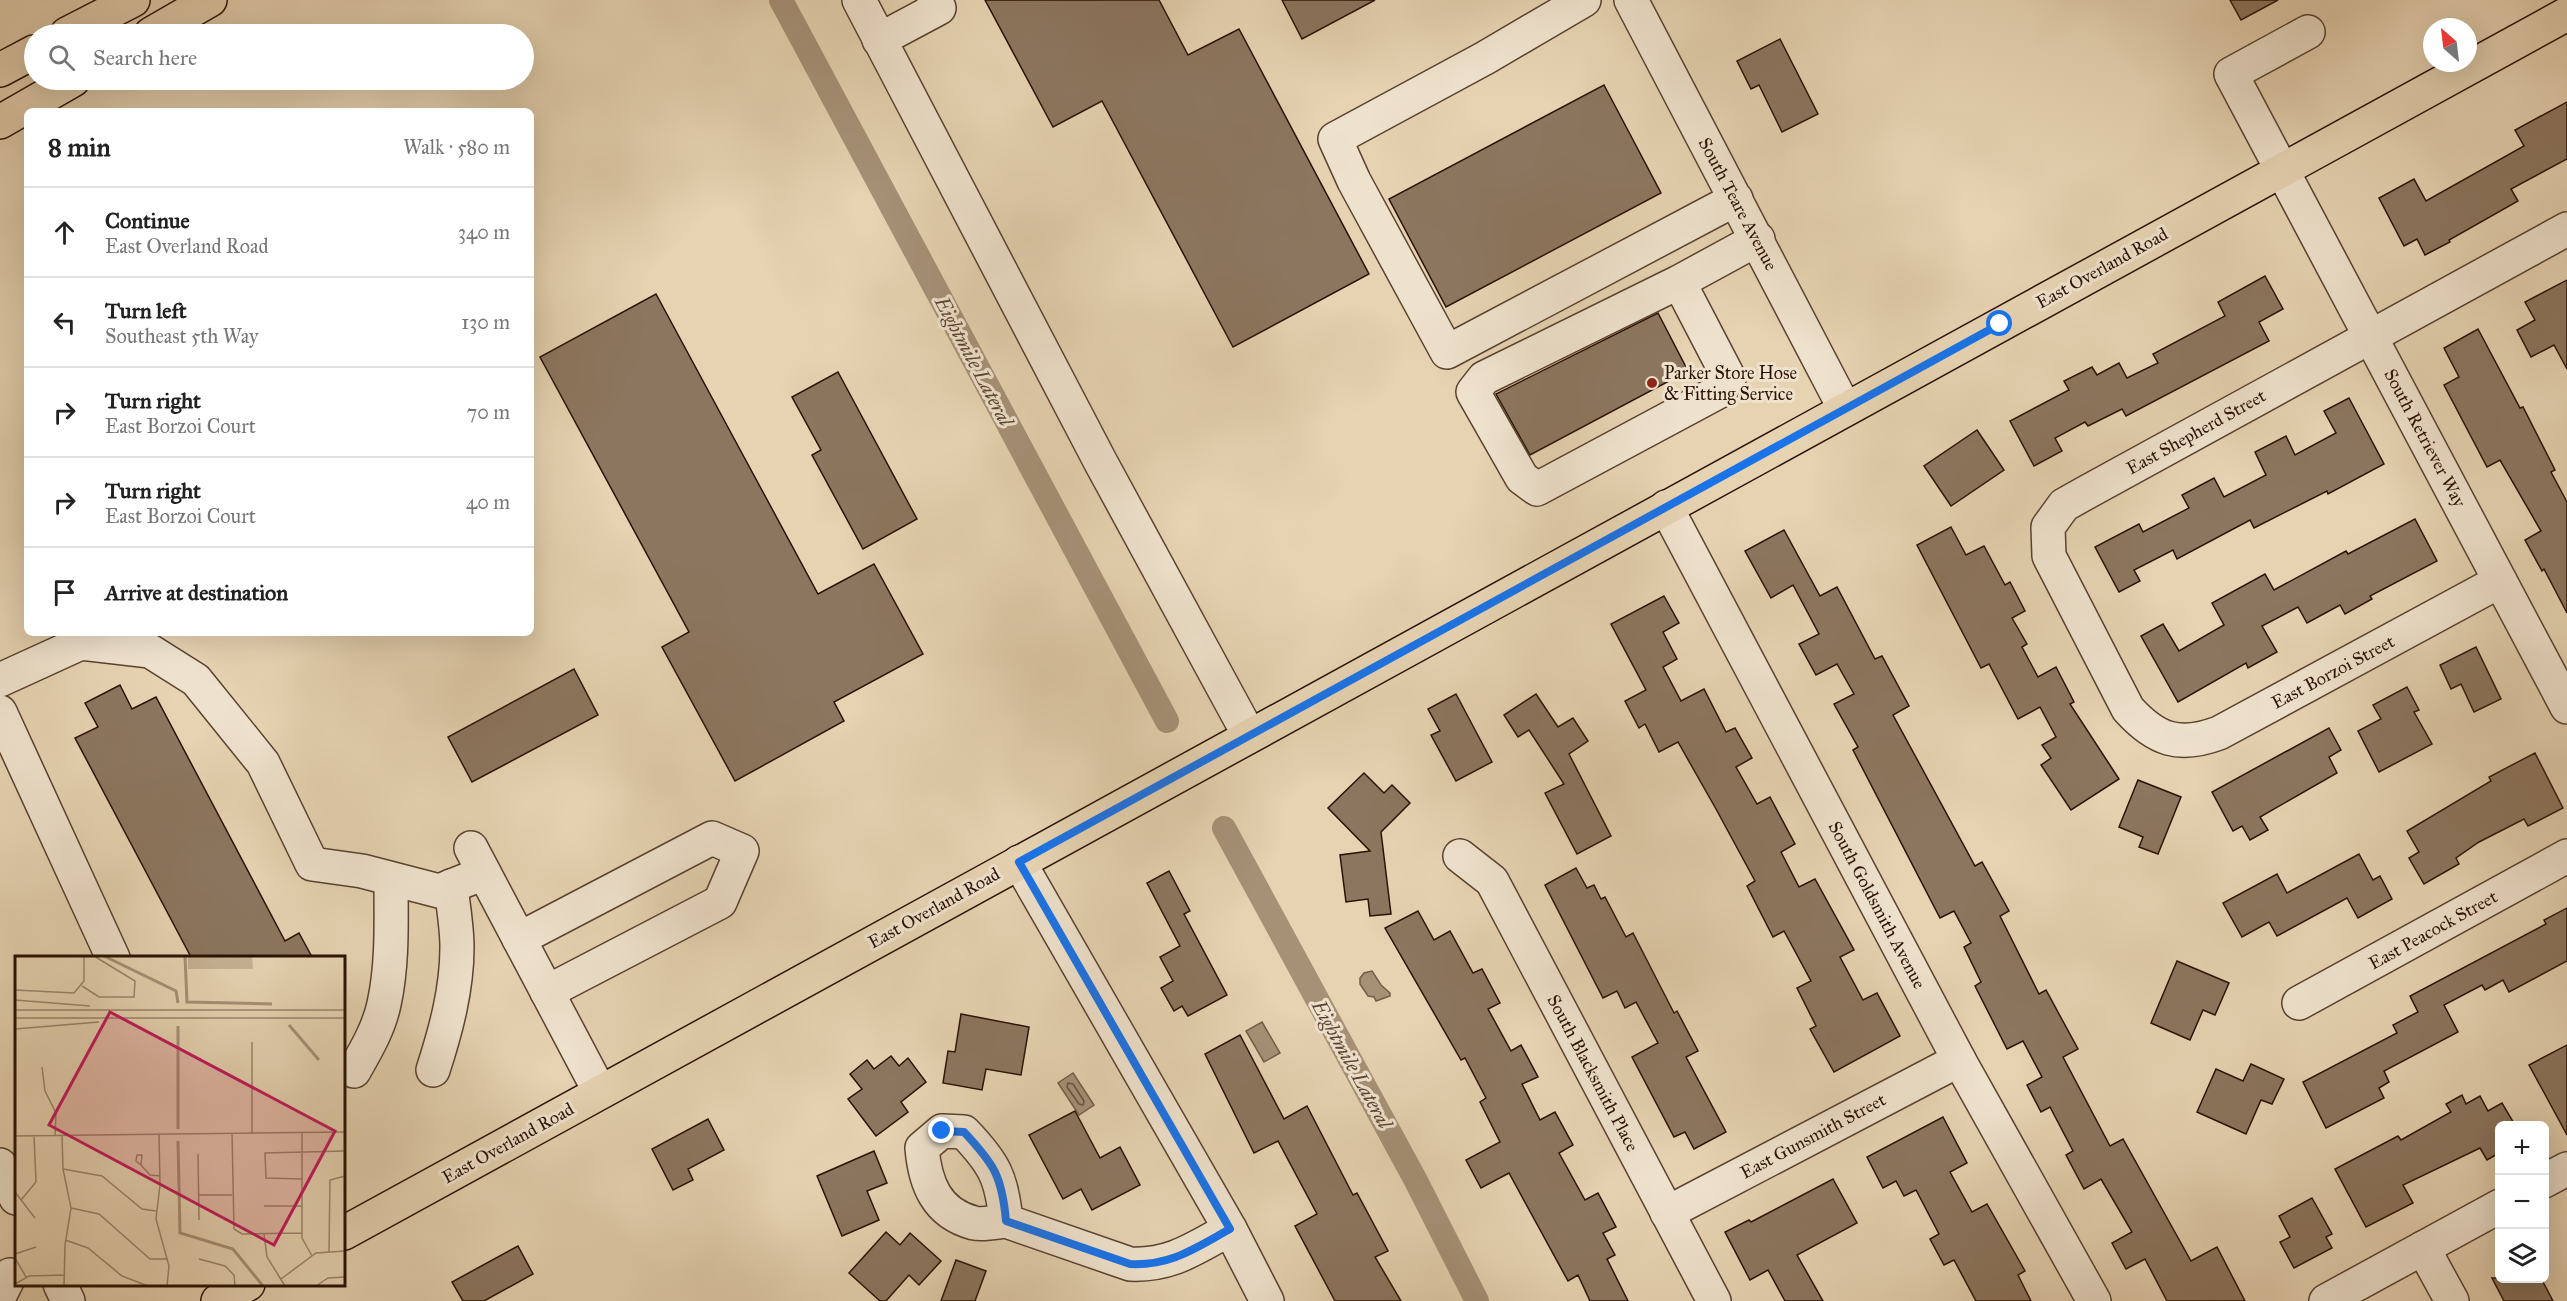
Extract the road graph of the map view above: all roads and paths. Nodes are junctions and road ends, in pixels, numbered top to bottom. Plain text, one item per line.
1 (133, 0) edge
2 (210, 0) edge
3 (859, 0) edge
4 (934, 0) edge
5 (1584, 0) edge
6 (1630, 0) edge
7 (2567, 14) edge
8 (86, 24) edge
9 (168, 24) edge
10 (2308, 32) dead end
11 (879, 40) junction
12 (24, 57) edge
13 (0, 70) edge
14 (56, 90) edge
15 (24, 108) edge
16 (24, 108) edge
17 (0, 122) edge
18 (2282, 169) junction
19 (1736, 200) junction
20 (2567, 229) edge
21 (1758, 239) junction
22 (1679, 282) junction
23 (2371, 336) junction
24 (1845, 409) junction
25 (1666, 507) junction
26 (2500, 581) junction
27 (0, 680) edge
28 (2567, 707) edge
29 (0, 712) edge
30 (1249, 735) junction
31 (2160, 736) joint
32 (1460, 855) dead end
33 (2567, 856) edge
34 (1019, 862) junction
35 (392, 879) junction
36 (451, 886) junction
37 (519, 939) junction
38 (113, 956) edge
39 (547, 992) junction
40 (2299, 1003) dead end
41 (1959, 1060) junction
42 (433, 1070) dead end
43 (354, 1071) dead end
44 (600, 1092) junction
45 (0, 1166) edge
46 (2567, 1169) edge
47 (2549, 1178) edge
48 (15, 1196) edge
49 (2495, 1208) edge
50 (1667, 1213) junction
51 (1006, 1221) dead end
52 (1230, 1229) junction
53 (345, 1232) edge
54 (2423, 1248) junction
55 (61, 1286) edge
56 (244, 1286) edge
57 (68, 1301) edge
58 (218, 1301) edge
59 (1267, 1301) edge
60 (1714, 1301) edge
61 (2094, 1301) edge
62 (2326, 1301) edge
63 (2452, 1301) edge

1 - 8 main road
2 - 9 main road
3 - 11 street
4 - 11 street
5 - 19 street
6 - 19 street, South Teare Avenue
7 - 18 main road, East Overland Road
10 - 18 street, South Retriever Way
11 - 30 street
12 - 13 main road
14 - 16 main road
15 - 17 main road
18 - 23 street, South Retriever Way
18 - 24 main road, East Overland Road
19 - 21 street, South Teare Avenue
20 - 23 street, East Shepherd Street
21 - 22 street
21 - 24 street, South Teare Avenue
22 - 22 street
23 - 26 street, South Retriever Way
23 - 31 street, East Shepherd Street
24 - 25 main road, East Overland Road
25 - 30 main road, East Overland Road
25 - 41 street, South Goldsmith Avenue
26 - 28 street, South Retriever Way
26 - 31 street, East Borzoi Street
27 - 35 street
29 - 38 street
30 - 34 main road, East Overland Road
32 - 50 street, South Blacksmith Place
33 - 40 street, East Peacock Street
34 - 44 main road, East Overland Road
34 - 52 street
35 - 36 street
35 - 43 street
36 - 37 street
36 - 42 street
37 - 39 street
37 - 39 street
39 - 44 street
41 - 50 street, East Gunsmith Street
41 - 61 street, South Goldsmith Avenue
44 - 53 main road, East Overland Road
45 - 48 street
46 - 47 street
49 - 54 street
50 - 60 street, South Blacksmith Place
51 - 52 street
52 - 59 street
54 - 62 street
54 - 63 street
55 - 57 street
56 - 58 main road

